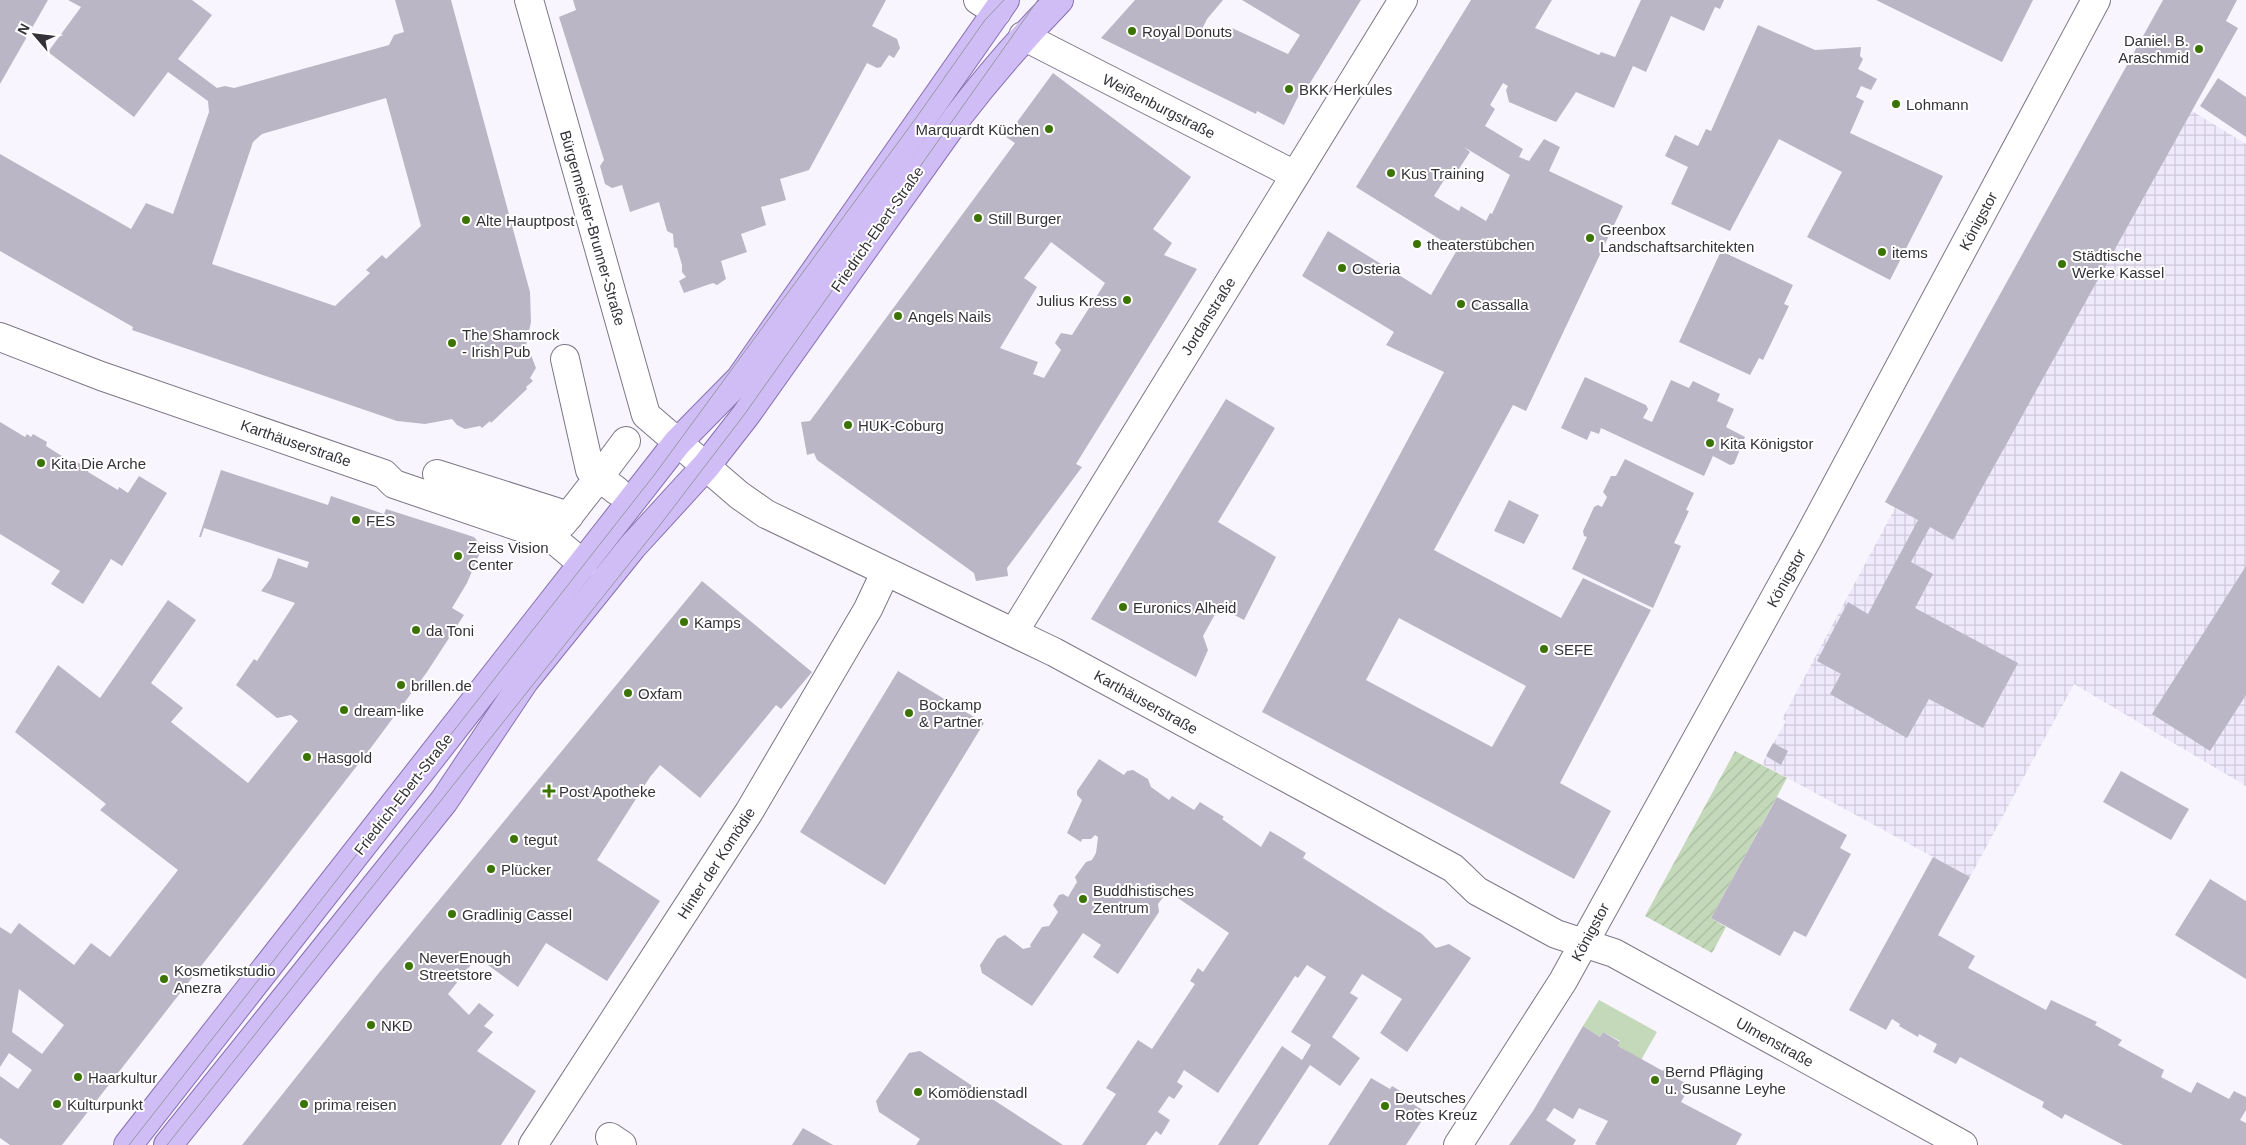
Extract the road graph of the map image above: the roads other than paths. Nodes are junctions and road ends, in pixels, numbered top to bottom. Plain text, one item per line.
1 (529, 0) edge
2 (1059, 0) edge
3 (1403, 0) edge
4 (2096, 0) edge
5 (993, 4) edge
6 (1023, 36) junction
7 (1295, 175) junction
8 (0, 337) edge
9 (565, 359) dead end
10 (740, 379) junction
11 (626, 441) dead end
12 (677, 442) junction
13 (706, 466) junction
14 (437, 474) dead end
15 (608, 484) junction
16 (632, 547) junction
17 (583, 564) junction
18 (885, 573) junction
19 (1014, 632) junction
20 (1584, 944) junction
21 (128, 1145) edge
22 (168, 1145) edge
23 (533, 1145) edge
24 (1458, 1145) edge
25 (1963, 1145) edge

1 - 12 street, Bürgermeister-Brunner-Straße
2 - 6 main road, Friedrich-Ebert-Straße
3 - 7 street, Jordanstraße
4 - 20 street, Königstor
5 - 10 main road, Friedrich-Ebert-Straße
6 - 7 street, Weißenburgstraße
6 - 13 main road, Friedrich-Ebert-Straße
7 - 19 street, Jordanstraße
8 - 17 street, Karthäuserstraße
9 - 15 street
10 - 12 main road, Friedrich-Ebert-Straße
10 - 13 main road
11 - 15 street
12 - 13 street
12 - 16 main road
12 - 17 main road, Friedrich-Ebert-Straße
13 - 16 main road, Friedrich-Ebert-Straße
13 - 18 street, Karthäuserstraße
14 - 15 street
16 - 22 main road, Friedrich-Ebert-Straße
17 - 21 main road, Friedrich-Ebert-Straße
18 - 19 street, Karthäuserstraße
18 - 23 street, Hinter der Komödie
19 - 20 street, Karthäuserstraße
20 - 24 street, Königstor
20 - 25 street, Ulmenstraße

